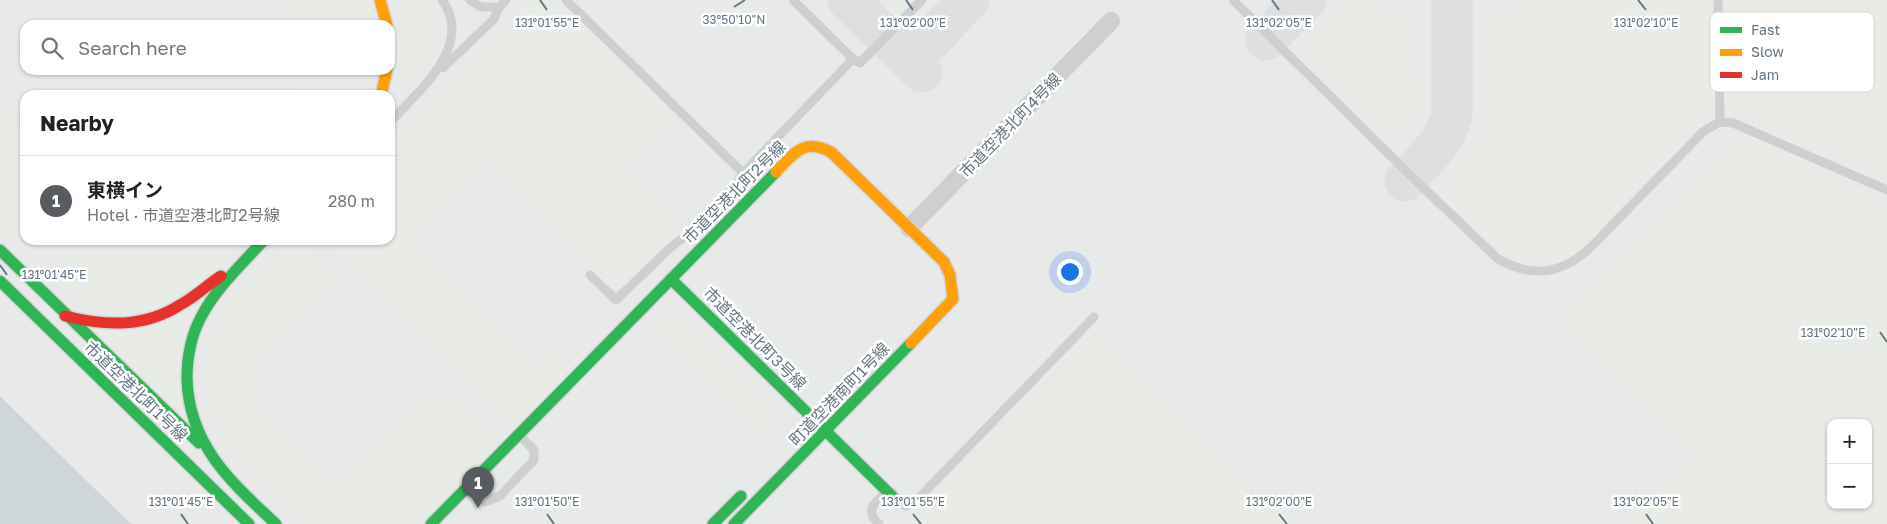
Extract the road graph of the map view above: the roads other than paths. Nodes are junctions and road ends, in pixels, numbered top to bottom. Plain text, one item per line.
1 (380, 0) edge
2 (442, 0) edge
3 (470, 0) edge
4 (566, 0) edge
5 (793, 0) edge
6 (922, 0) edge
7 (1234, 0) edge
8 (503, 3) edge
9 (386, 20) edge
10 (1111, 21) dead end
11 (853, 59) junction
12 (386, 75) edge
13 (433, 77) junction
14 (382, 90) edge
15 (1720, 92) edge
16 (395, 117) edge
17 (1720, 122) junction
18 (743, 173) junction
19 (1887, 190) edge
20 (909, 228) junction
21 (260, 245) edge
22 (0, 250) edge
23 (246, 260) junction
24 (0, 267) edge
25 (590, 275) dead end
26 (671, 279) junction
27 (952, 280) junction
28 (0, 281) edge
29 (938, 294) dead end
30 (67, 317) junction
31 (1094, 317) dead end
32 (826, 431) junction
33 (518, 434) junction
34 (206, 450) junction
35 (468, 486) junction
36 (747, 489) dead end
37 (887, 491) junction
38 (898, 502) joint
39 (249, 524) edge
40 (276, 524) edge
41 (431, 524) edge
42 (714, 524) edge
43 (734, 524) edge
44 (879, 524) edge

1 - 9 street
2 - 13 lane
3 - 8 lane
4 - 18 lane
5 - 11 lane
6 - 11 lane
7 - 17 lane
8 - 13 lane
10 - 20 street, 市道空港北町4号線
11 - 18 lane
12 - 14 street
13 - 16 lane
15 - 17 lane
17 - 19 lane
18 - 25 lane
20 - 26 street, 市道空港北町2号線
20 - 27 street, 市道空港北町2号線
21 - 23 street, 市道空港北町1号線
22 - 30 street
23 - 30 street
23 - 34 street, 市道空港北町1号線
24 - 30 street
26 - 32 street, 市道空港北町3号線
26 - 33 street, 市道空港北町2号線
27 - 29 street
27 - 32 street, 町道空港南町1号線
28 - 39 street, 市道空港北町1号線
30 - 34 street
31 - 38 lane
32 - 37 street, 市道空港北町3号線
32 - 43 street, 町道空港南町1号線
33 - 35 street, 市道空港北町2号線
33 - 35 lane
34 - 40 street, 市道空港北町1号線
35 - 41 street, 市道空港北町2号線
36 - 42 street
37 - 38 street, 市道空港北町3号線
37 - 44 lane

